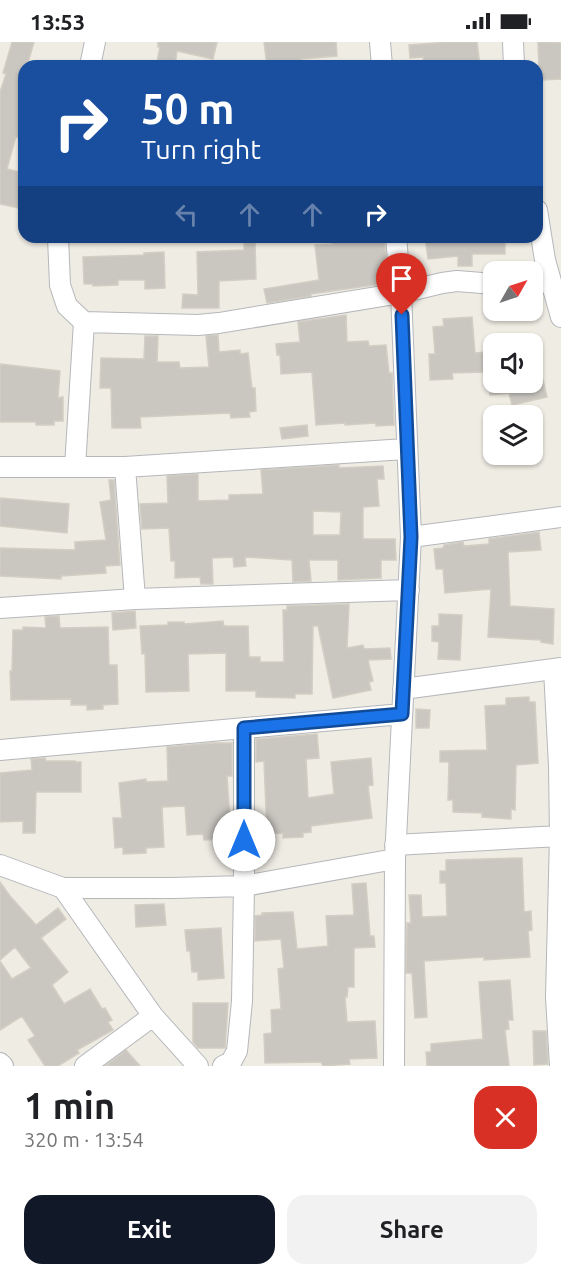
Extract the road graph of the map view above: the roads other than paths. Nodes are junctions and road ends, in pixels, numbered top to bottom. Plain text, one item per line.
1 (95, 42) edge
2 (380, 42) edge
3 (513, 42) edge
4 (91, 60) edge
5 (382, 60) edge
6 (514, 60) edge
7 (543, 228) edge
8 (58, 243) edge
9 (397, 243) edge
10 (553, 259) edge
11 (543, 280) edge
12 (483, 283) edge
13 (543, 284) edge
14 (401, 293) junction
15 (561, 317) edge
16 (84, 322) junction
17 (406, 449) junction
18 (0, 466) edge
19 (75, 467) junction
20 (125, 467) junction
21 (561, 517) edge
22 (411, 537) junction
23 (408, 590) junction
24 (135, 599) junction
25 (0, 608) edge
26 (557, 669) edge
27 (403, 689) junction
28 (402, 714) junction
29 (244, 728) junction
30 (0, 750) edge
31 (560, 836) edge
32 (395, 852) junction
33 (0, 865) edge
34 (244, 886) junction
35 (63, 888) junction
36 (153, 1016) junction
37 (85, 1066) edge
38 (198, 1066) edge
39 (223, 1066) edge
40 (394, 1066) edge
41 (560, 1066) edge

1 - 4 street
2 - 5 street
3 - 6 street
7 - 10 street
8 - 16 street
9 - 14 street
10 - 11 street
12 - 14 street
13 - 15 street
14 - 16 street
14 - 17 street
16 - 19 street
17 - 20 street
17 - 22 street
18 - 19 street
19 - 20 street
20 - 24 street
21 - 22 street
22 - 23 street
23 - 24 street
23 - 27 street
24 - 25 street
26 - 27 street
26 - 31 street
27 - 28 street
28 - 29 street
28 - 32 street
29 - 30 street
29 - 34 street
31 - 32 street
31 - 41 street
32 - 34 street
32 - 40 street
33 - 35 street
34 - 35 street
34 - 39 street
35 - 36 street
36 - 37 street
36 - 38 street

